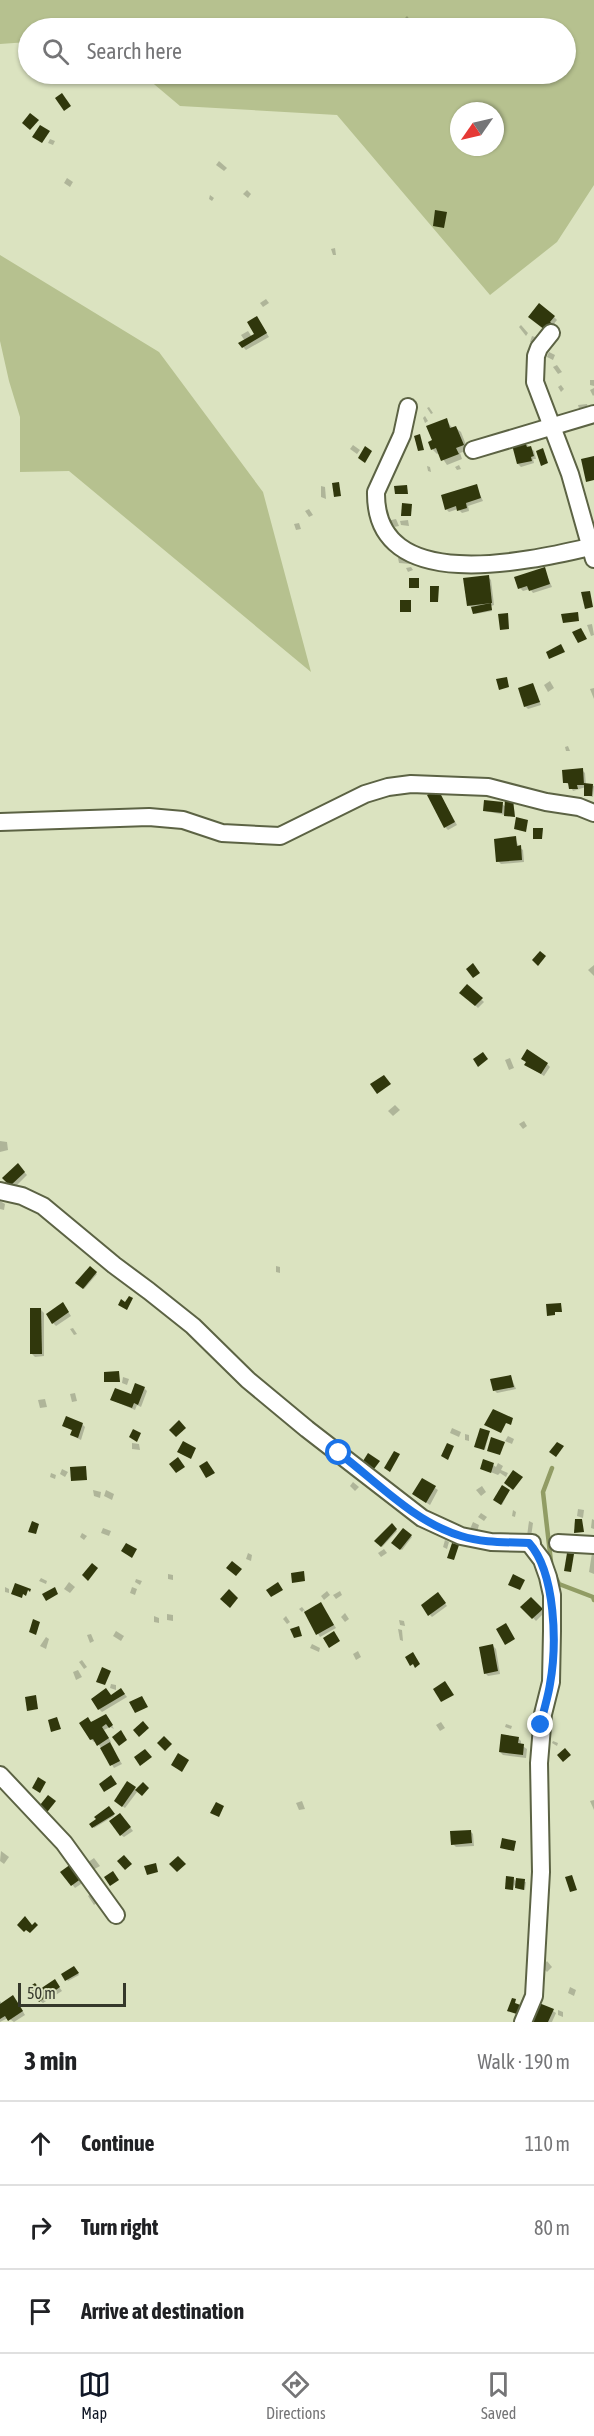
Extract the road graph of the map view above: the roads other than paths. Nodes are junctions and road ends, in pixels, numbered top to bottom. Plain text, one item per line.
1 (551, 333) dead end
2 (408, 407) dead end
3 (594, 414) edge
4 (551, 427) junction
5 (473, 450) dead end
6 (592, 553) edge
7 (594, 813) edge
8 (0, 822) edge
9 (0, 1191) edge
10 (558, 1543) dead end
11 (594, 1545) edge
12 (0, 1775) edge
13 (116, 1915) dead end
14 (523, 2022) edge

1 - 4 street
2 - 6 street
3 - 4 street
4 - 5 street
4 - 6 street
7 - 8 street
9 - 14 street
10 - 11 street
12 - 13 street

